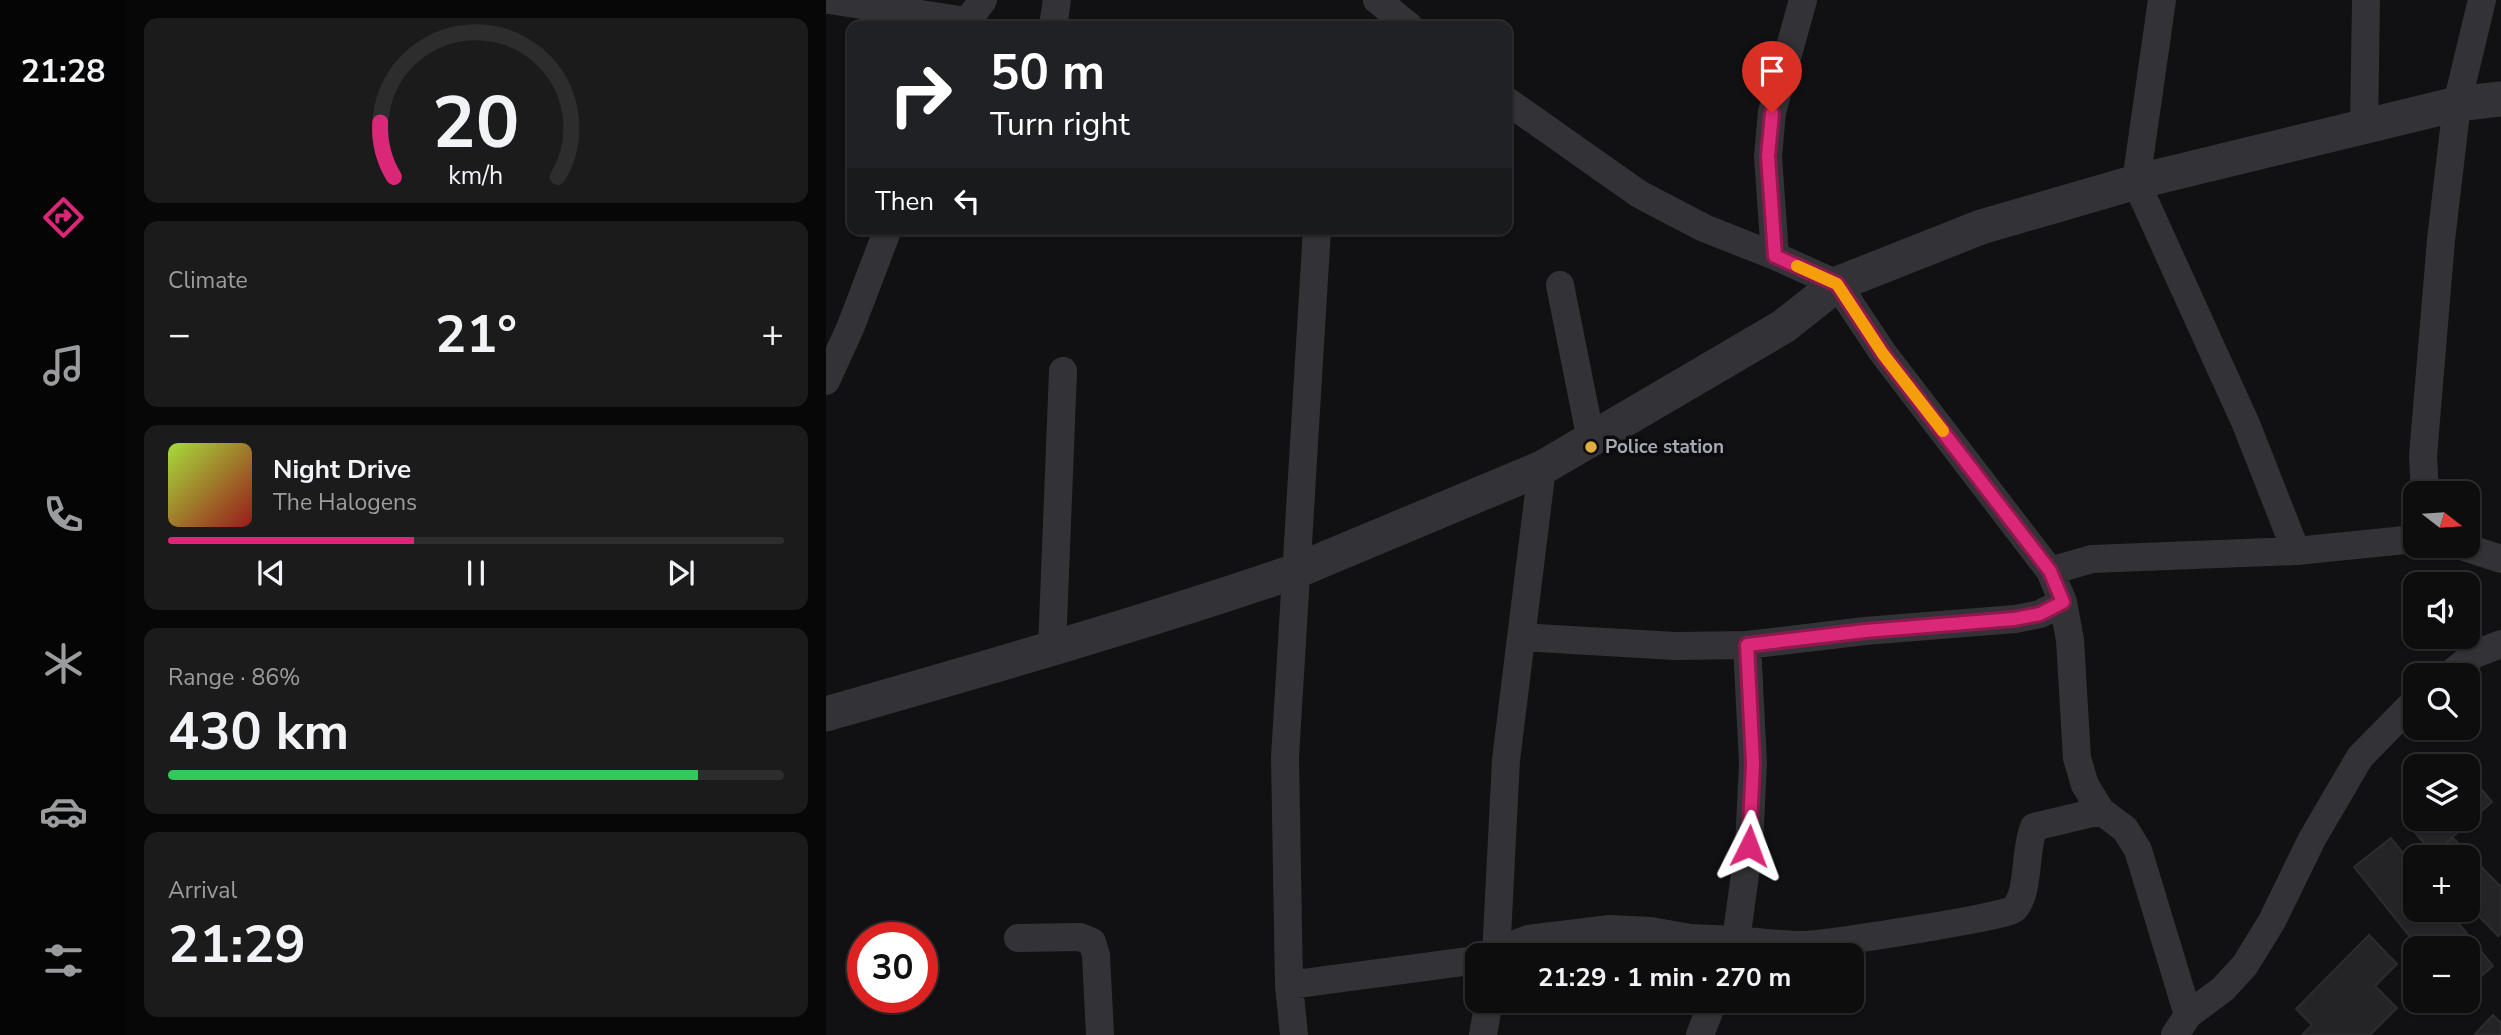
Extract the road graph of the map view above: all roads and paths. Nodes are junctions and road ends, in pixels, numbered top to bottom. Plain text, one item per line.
1 (829, 0) edge
2 (1057, 0) edge
3 (1377, 0) edge
4 (1802, 0) edge
5 (2162, 0) edge
6 (2366, 0) edge
7 (2482, 0) edge
8 (971, 16) edge
9 (1054, 21) edge
10 (1403, 21) edge
11 (2501, 99) edge
12 (2457, 104) junction
13 (1512, 105) edge
14 (2364, 128) junction
15 (2136, 182) junction
16 (885, 235) edge
17 (1317, 235) edge
18 (1775, 256) junction
19 (1837, 284) junction
20 (1560, 285) dead end
21 (839, 323) edge
22 (1063, 371) dead end
23 (826, 381) edge
24 (1591, 440) junction
25 (1542, 468) junction
26 (2425, 481) edge
27 (2403, 540) edge
28 (2296, 551) junction
29 (2480, 552) edge
30 (2501, 559) edge
31 (1296, 571) junction
32 (2050, 571) junction
33 (2063, 602) junction
34 (1521, 637) junction
35 (2501, 644) edge
36 (1747, 645) junction
37 (1052, 649) junction
38 (2464, 663) edge
39 (2403, 713) edge
40 (826, 714) edge
41 (2101, 811) junction
42 (1018, 938) dead end
43 (1498, 943) edge
44 (1518, 943) edge
45 (1712, 943) edge
46 (1734, 943) edge
47 (1819, 943) edge
48 (1465, 962) edge
49 (1289, 985) junction
50 (1487, 1013) edge
51 (1708, 1013) edge
52 (2182, 1025) edge
53 (1100, 1035) edge
54 (1294, 1035) edge
55 (1483, 1035) edge
56 (1700, 1035) edge

1 - 8 street
2 - 9 street
3 - 10 street
4 - 18 street
5 - 15 street
6 - 14 street
7 - 12 street
11 - 12 street
12 - 14 street
12 - 26 street
13 - 18 street
14 - 15 street
15 - 19 street
15 - 28 street
16 - 21 street
17 - 31 street
18 - 19 street
19 - 24 street
19 - 32 street
20 - 24 street
21 - 23 street
22 - 37 street
24 - 25 street
25 - 31 street
25 - 34 street
27 - 28 street
28 - 32 street
29 - 30 street
31 - 37 street
31 - 49 street
32 - 33 street
33 - 36 street
33 - 41 street
34 - 36 street
34 - 43 street
35 - 38 street
36 - 46 street
37 - 40 street
39 - 52 street
41 - 47 street
41 - 52 street
42 - 53 street
44 - 45 street
48 - 49 street
49 - 54 street
50 - 55 street
51 - 56 street

